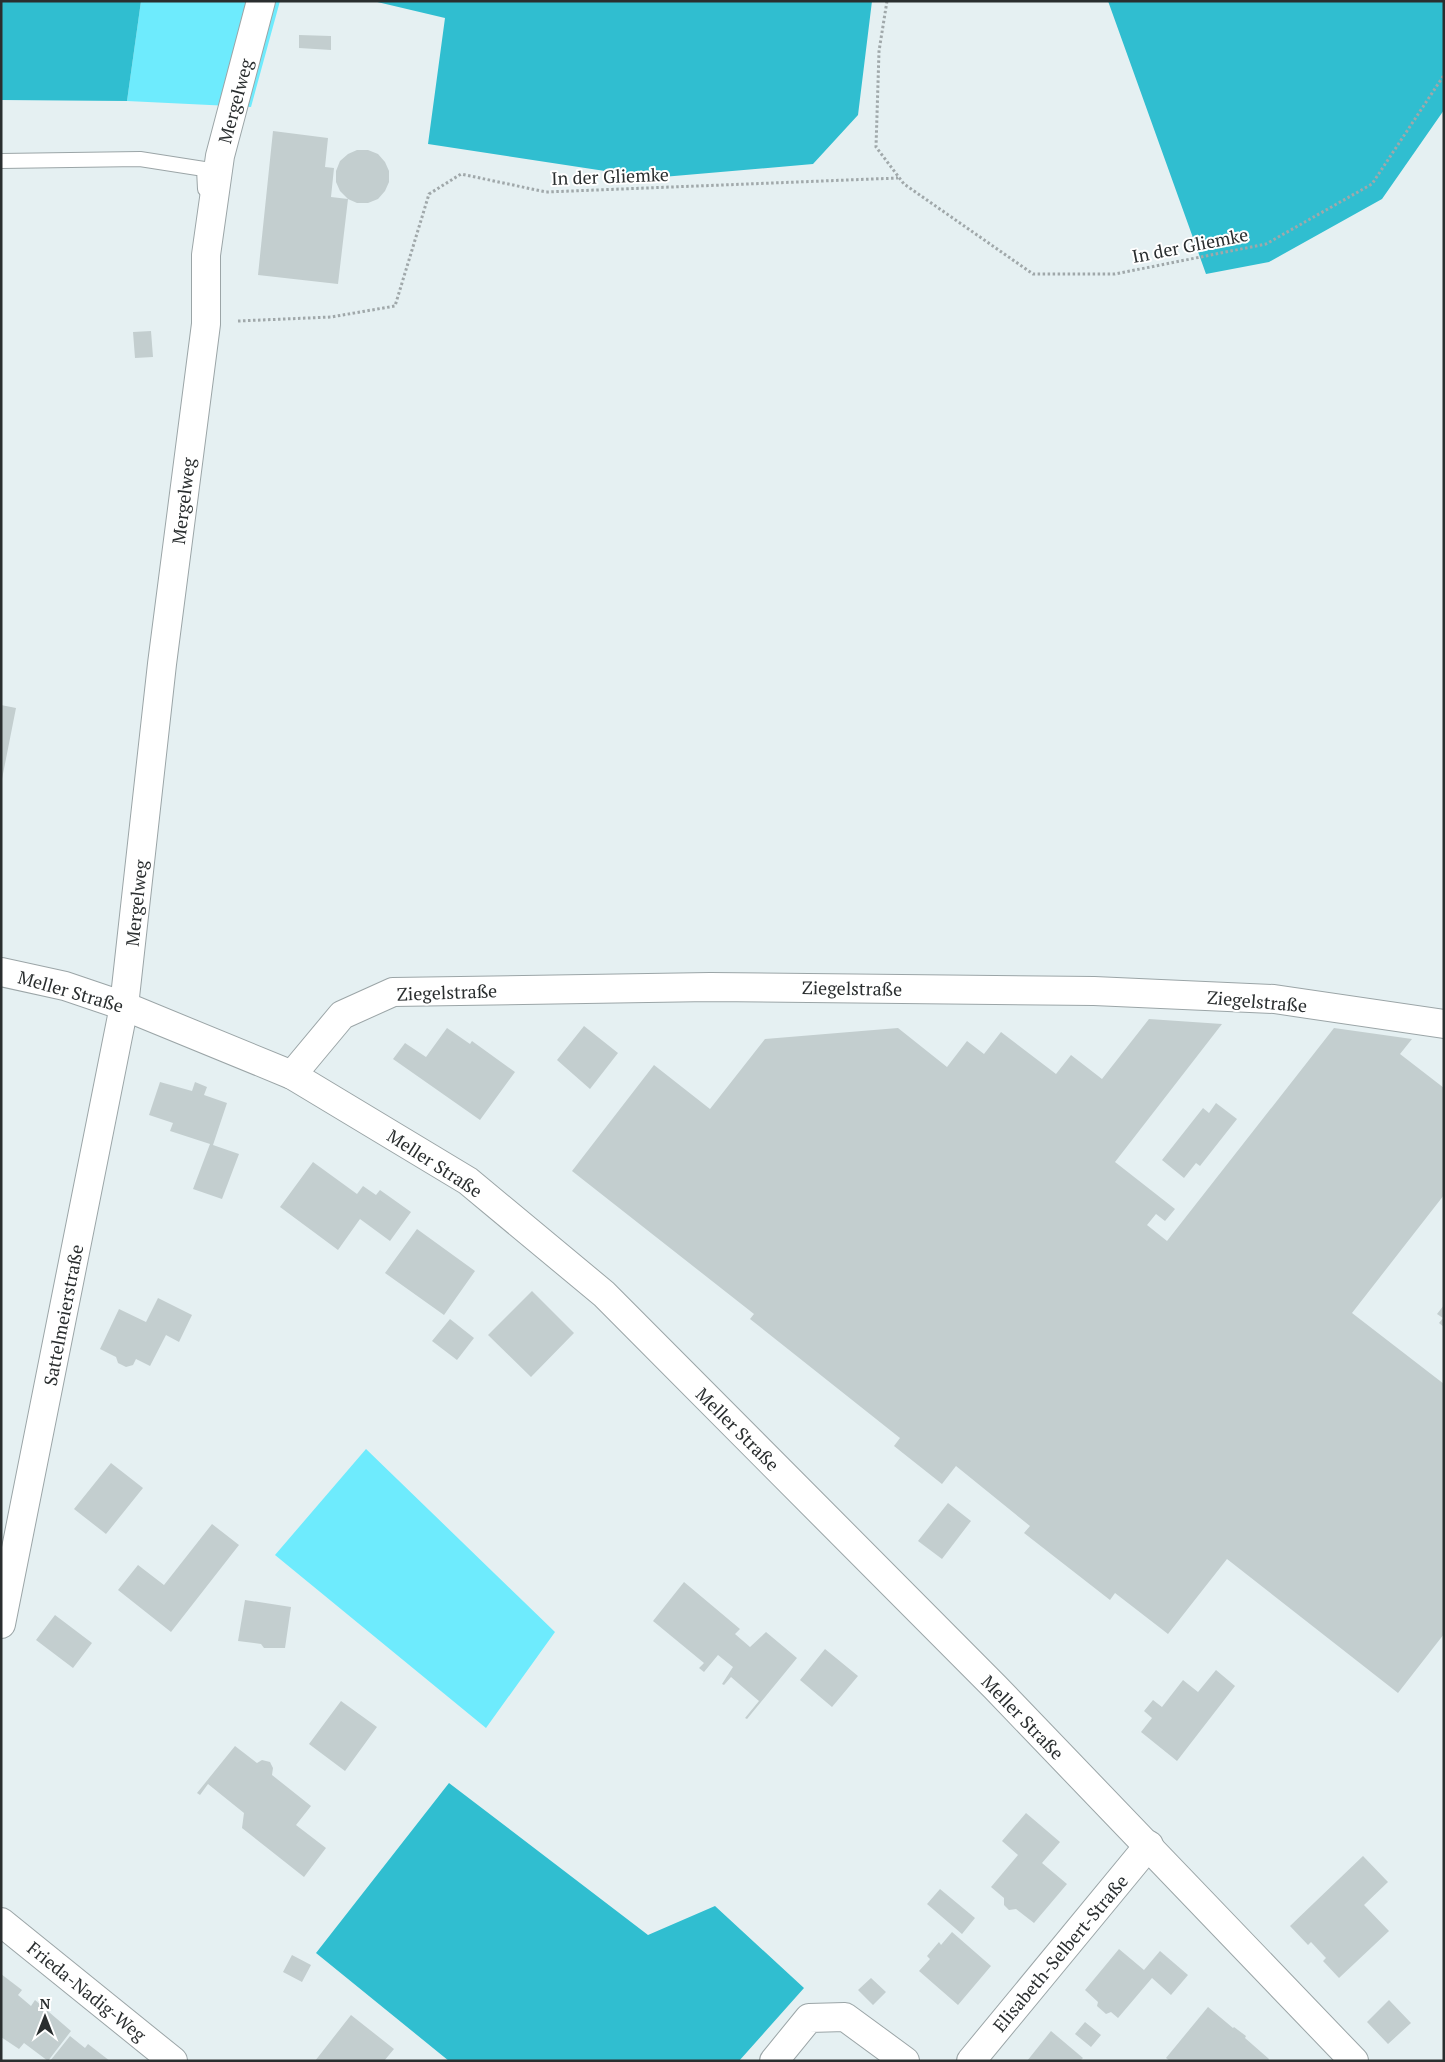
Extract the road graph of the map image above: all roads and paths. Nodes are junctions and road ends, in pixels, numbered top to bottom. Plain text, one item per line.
1 (261, 1) edge
2 (888, 1) edge
3 (1444, 75) edge
4 (1, 161) edge
5 (899, 178) junction
6 (206, 255) junction
7 (205, 331) junction
8 (1, 972) edge
9 (124, 1006) junction
10 (1444, 1024) edge
11 (292, 1075) junction
12 (1, 1624) edge
13 (1148, 1846) junction
14 (1, 1922) edge
15 (173, 2061) edge
16 (774, 2061) edge
17 (905, 2061) edge
18 (971, 2061) edge
19 (1354, 2061) edge

1 - 6 street, Mergelweg
2 - 5 path, In der Gliemke
3 - 5 path, In der Gliemke
4 - 6 lane
5 - 7 path, In der Gliemke
6 - 7 street, Mergelweg
7 - 9 street, Mergelweg
8 - 9 street, Meller Straße
9 - 11 street, Meller Straße
9 - 12 street, Sattelmeierstraße
10 - 11 street, Ziegelstraße
11 - 13 street, Meller Straße
13 - 18 street, Elisabeth-Selbert-Straße
13 - 19 street, Meller Straße
14 - 15 street, Frieda-Nadig-Weg
16 - 17 street

